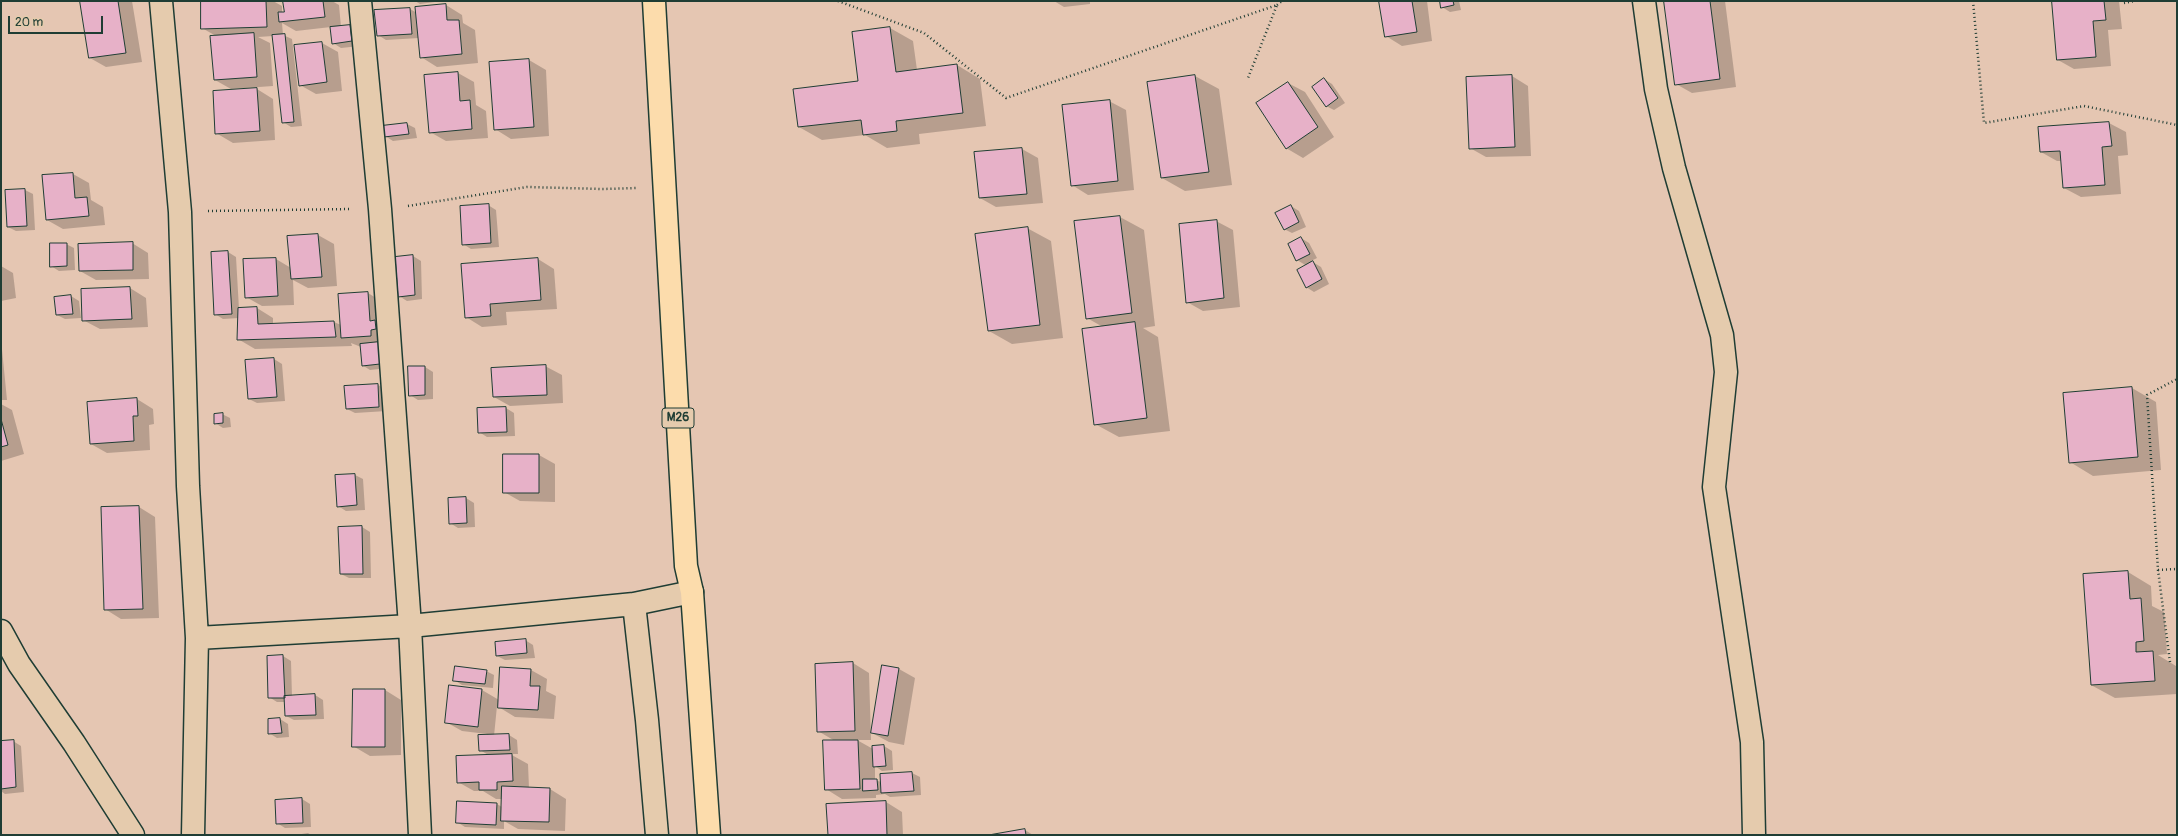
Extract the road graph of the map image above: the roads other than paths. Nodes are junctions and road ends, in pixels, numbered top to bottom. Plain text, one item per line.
1 (161, 1) edge
2 (360, 1) edge
3 (654, 1) edge
4 (1644, 1) edge
5 (692, 592) junction
6 (634, 604) junction
7 (410, 626) junction
8 (1, 631) edge
9 (197, 638) junction
10 (10, 665) edge
11 (133, 835) edge
12 (193, 835) edge
13 (420, 835) edge
14 (657, 835) edge
15 (709, 835) edge
16 (1754, 835) edge

1 - 9 street
2 - 7 street
3 - 5 main road, M26
4 - 16 street
5 - 6 street
5 - 15 main road, M26
6 - 7 street
6 - 14 street
7 - 9 street
7 - 13 street
8 - 10 street
9 - 12 street
10 - 11 street

